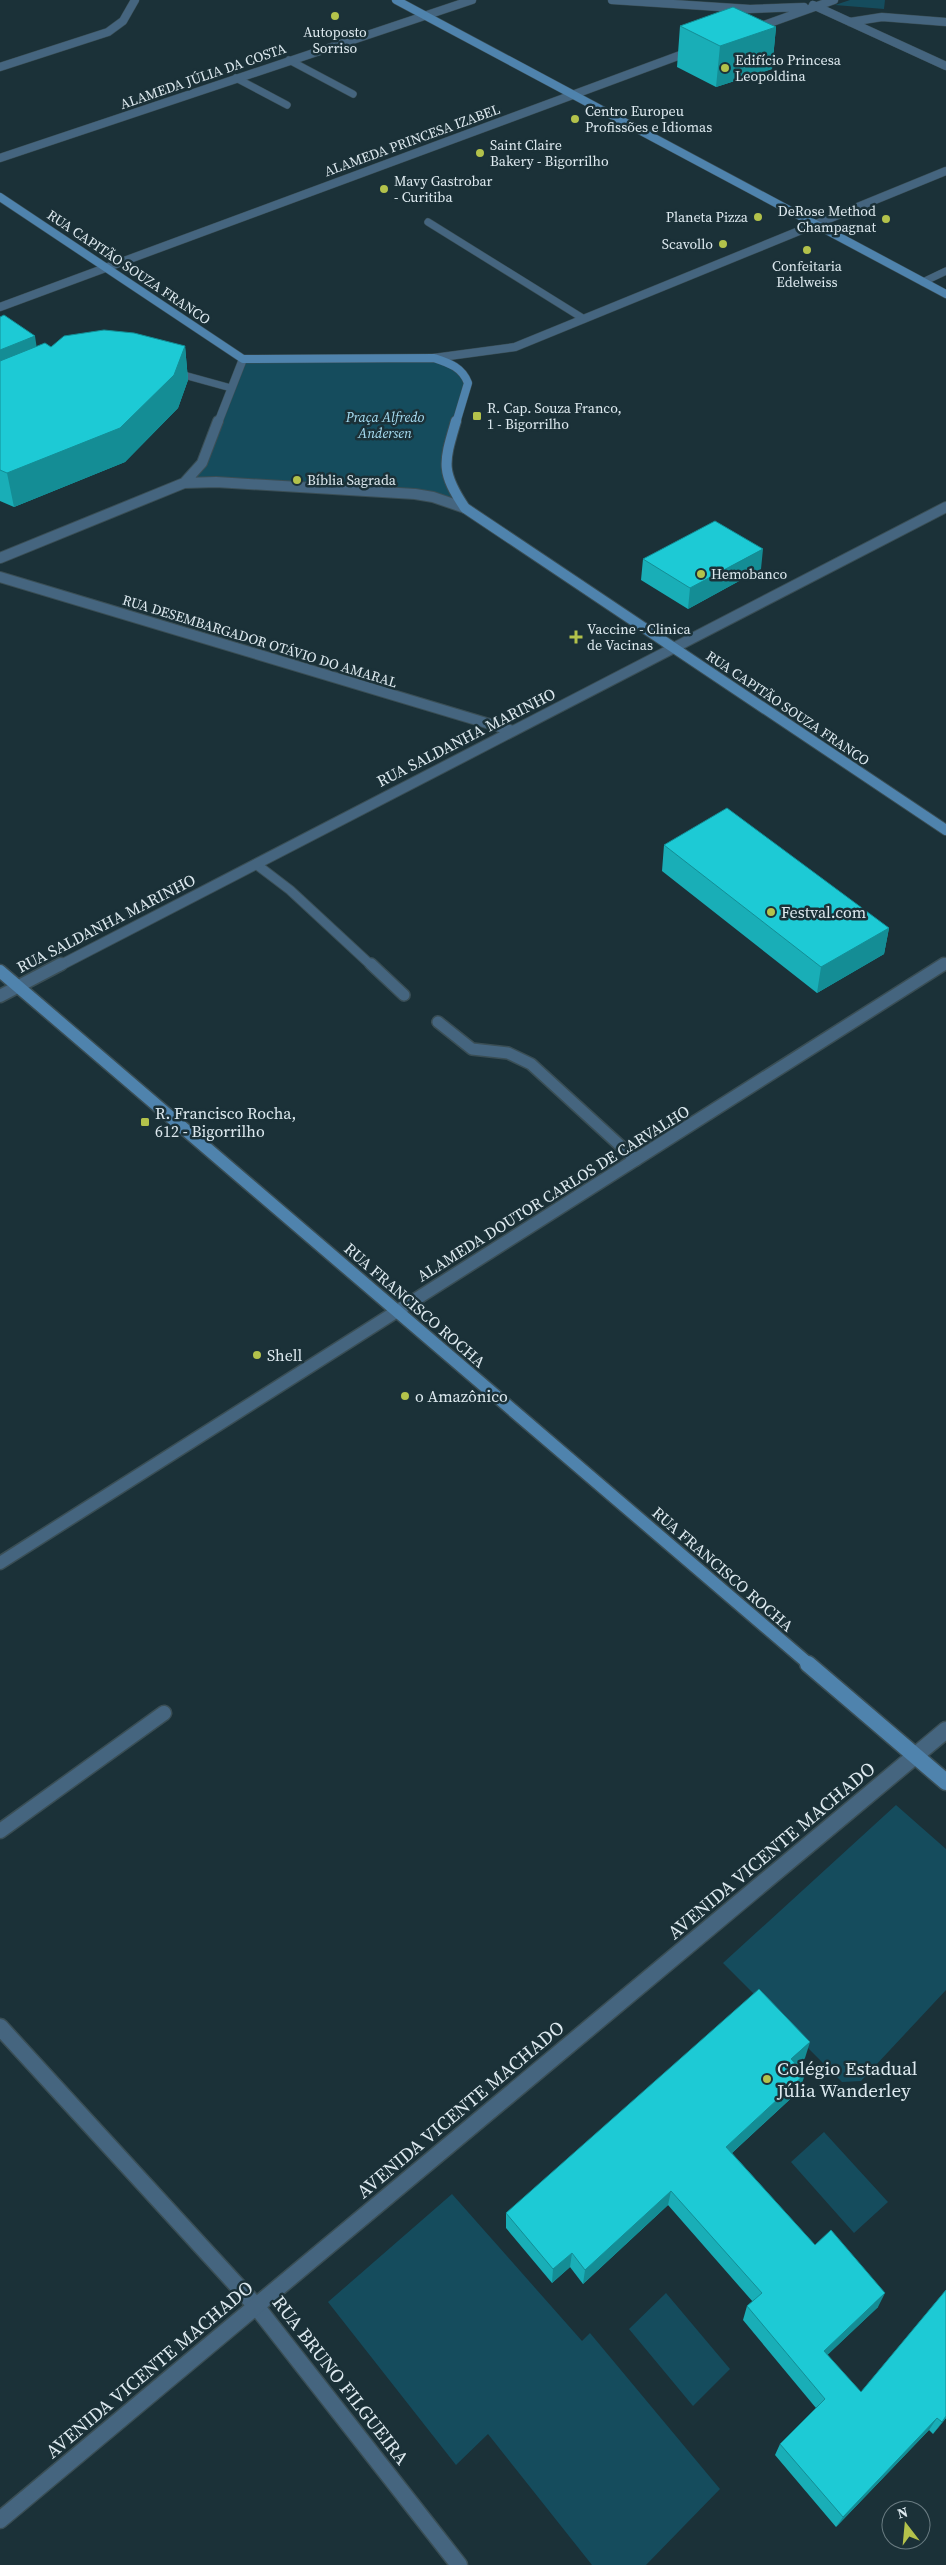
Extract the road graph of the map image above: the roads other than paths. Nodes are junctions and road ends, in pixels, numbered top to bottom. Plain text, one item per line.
1 (135, 0) edge
2 (396, 0) edge
3 (472, 0) edge
4 (612, 0) edge
5 (802, 0) edge
6 (834, 0) edge
7 (816, 7) junction
8 (750, 9) junction
9 (423, 14) junction
10 (772, 22) junction
11 (850, 22) junction
12 (946, 22) edge
13 (745, 32) edge
14 (700, 48) edge
15 (289, 60) junction
16 (946, 66) edge
17 (0, 67) edge
18 (236, 78) junction
19 (353, 94) dead end
20 (573, 94) junction
21 (287, 105) dead end
22 (0, 158) edge
23 (946, 171) edge
24 (0, 197) edge
25 (428, 222) dead end
26 (816, 224) junction
27 (106, 268) junction
28 (946, 271) edge
29 (923, 282) junction
30 (946, 294) edge
31 (0, 307) edge
32 (584, 319) junction
33 (434, 358) junction
34 (243, 359) junction
35 (169, 370) edge
36 (231, 388) junction
37 (184, 483) junction
38 (946, 507) edge
39 (465, 508) junction
40 (0, 558) edge
41 (0, 577) edge
42 (673, 648) junction
43 (513, 731) junction
44 (946, 830) edge
45 (256, 864) junction
46 (946, 963) edge
47 (0, 970) edge
48 (18, 986) junction
49 (404, 995) dead end
50 (0, 996) edge
51 (438, 1022) dead end
52 (636, 1160) junction
53 (397, 1311) junction
54 (0, 1563) edge
55 (164, 1713) dead end
56 (946, 1730) edge
57 (915, 1756) junction
58 (946, 1782) edge
59 (0, 1831) edge
60 (0, 2028) edge
61 (256, 2306) junction
62 (0, 2520) edge
63 (459, 2565) edge

1 - 17 street
2 - 9 main road
3 - 9 street, ALAMEDA JÚLIA DA COSTA
4 - 8 street
5 - 7 street
6 - 7 street
7 - 8 street
7 - 10 street
7 - 11 street
8 - 10 street
9 - 15 street, ALAMEDA JÚLIA DA COSTA
9 - 20 main road
10 - 13 street
11 - 12 street
11 - 16 street
14 - 20 street, ALAMEDA PRINCESA IZABEL
15 - 18 street, ALAMEDA JÚLIA DA COSTA
15 - 19 lane
18 - 21 lane
18 - 22 street, ALAMEDA JÚLIA DA COSTA
20 - 26 main road
20 - 27 street, ALAMEDA PRINCESA IZABEL
23 - 26 street
24 - 27 main road, RUA CAPITÃO SOUZA FRANCO
25 - 32 lane
26 - 29 main road
26 - 32 street
27 - 31 street, ALAMEDA PRINCESA IZABEL
27 - 34 main road, RUA CAPITÃO SOUZA FRANCO
28 - 29 lane
29 - 30 main road
32 - 33 street
33 - 34 main road
33 - 39 main road
34 - 36 street
35 - 36 lane
36 - 37 street
37 - 39 street
37 - 40 street
38 - 42 street, RUA SALDANHA MARINHO
39 - 42 main road, RUA CAPITÃO SOUZA FRANCO
41 - 43 street, RUA DESEMBARGADOR OTÁVIO DO AMARAL
42 - 43 street, RUA SALDANHA MARINHO
42 - 44 main road, RUA CAPITÃO SOUZA FRANCO
43 - 45 street, RUA SALDANHA MARINHO
45 - 48 street, RUA SALDANHA MARINHO
45 - 49 lane
46 - 52 street, ALAMEDA DOUTOR CARLOS DE CARVALHO
47 - 48 main road, RUA FRANCISCO ROCHA
48 - 50 street, RUA SALDANHA MARINHO
48 - 53 main road, RUA FRANCISCO ROCHA
51 - 52 lane
52 - 53 street, ALAMEDA DOUTOR CARLOS DE CARVALHO
53 - 54 street, ALAMEDA DOUTOR CARLOS DE CARVALHO
53 - 57 main road, RUA FRANCISCO ROCHA
55 - 59 lane
56 - 57 street, AVENIDA VICENTE MACHADO
57 - 58 main road, RUA FRANCISCO ROCHA
57 - 61 street, AVENIDA VICENTE MACHADO
60 - 61 street, RUA BRUNO FILGUEIRA
61 - 62 street, AVENIDA VICENTE MACHADO
61 - 63 street, RUA BRUNO FILGUEIRA

